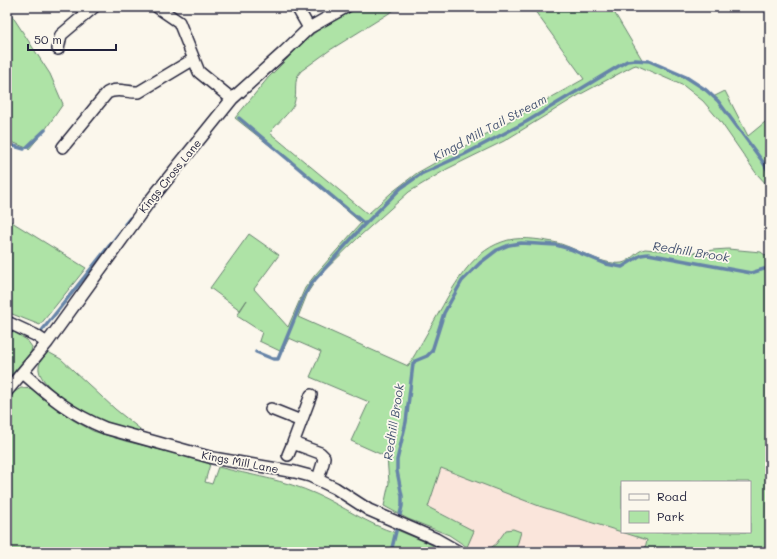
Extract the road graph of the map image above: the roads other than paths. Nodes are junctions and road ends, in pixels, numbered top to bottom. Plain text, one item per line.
1 (94, 7) edge
2 (157, 7) edge
3 (297, 7) edge
4 (346, 7) edge
5 (309, 28) junction
6 (58, 49) dead end
7 (194, 59) junction
8 (232, 99) junction
9 (63, 147) dead end
10 (7, 322) edge
11 (47, 343) junction
12 (23, 373) junction
13 (7, 391) edge
14 (311, 395) dead end
15 (271, 409) dead end
16 (301, 420) junction
17 (293, 443) junction
18 (288, 455) dead end
19 (318, 479) junction
20 (459, 552) edge

1 - 6 street
2 - 7 street
3 - 5 street
4 - 5 street, Kings Cross Lane
5 - 8 street, Kings Cross Lane
7 - 8 street
7 - 9 street
8 - 11 street, Kings Cross Lane
10 - 11 street
11 - 12 street, Kings Cross Lane
12 - 13 street, Kings Cross Lane
12 - 19 street, Kings Mill Lane
14 - 16 street
15 - 16 street
16 - 17 street
17 - 18 street
17 - 19 street
19 - 20 street, Kings Mill Lane

